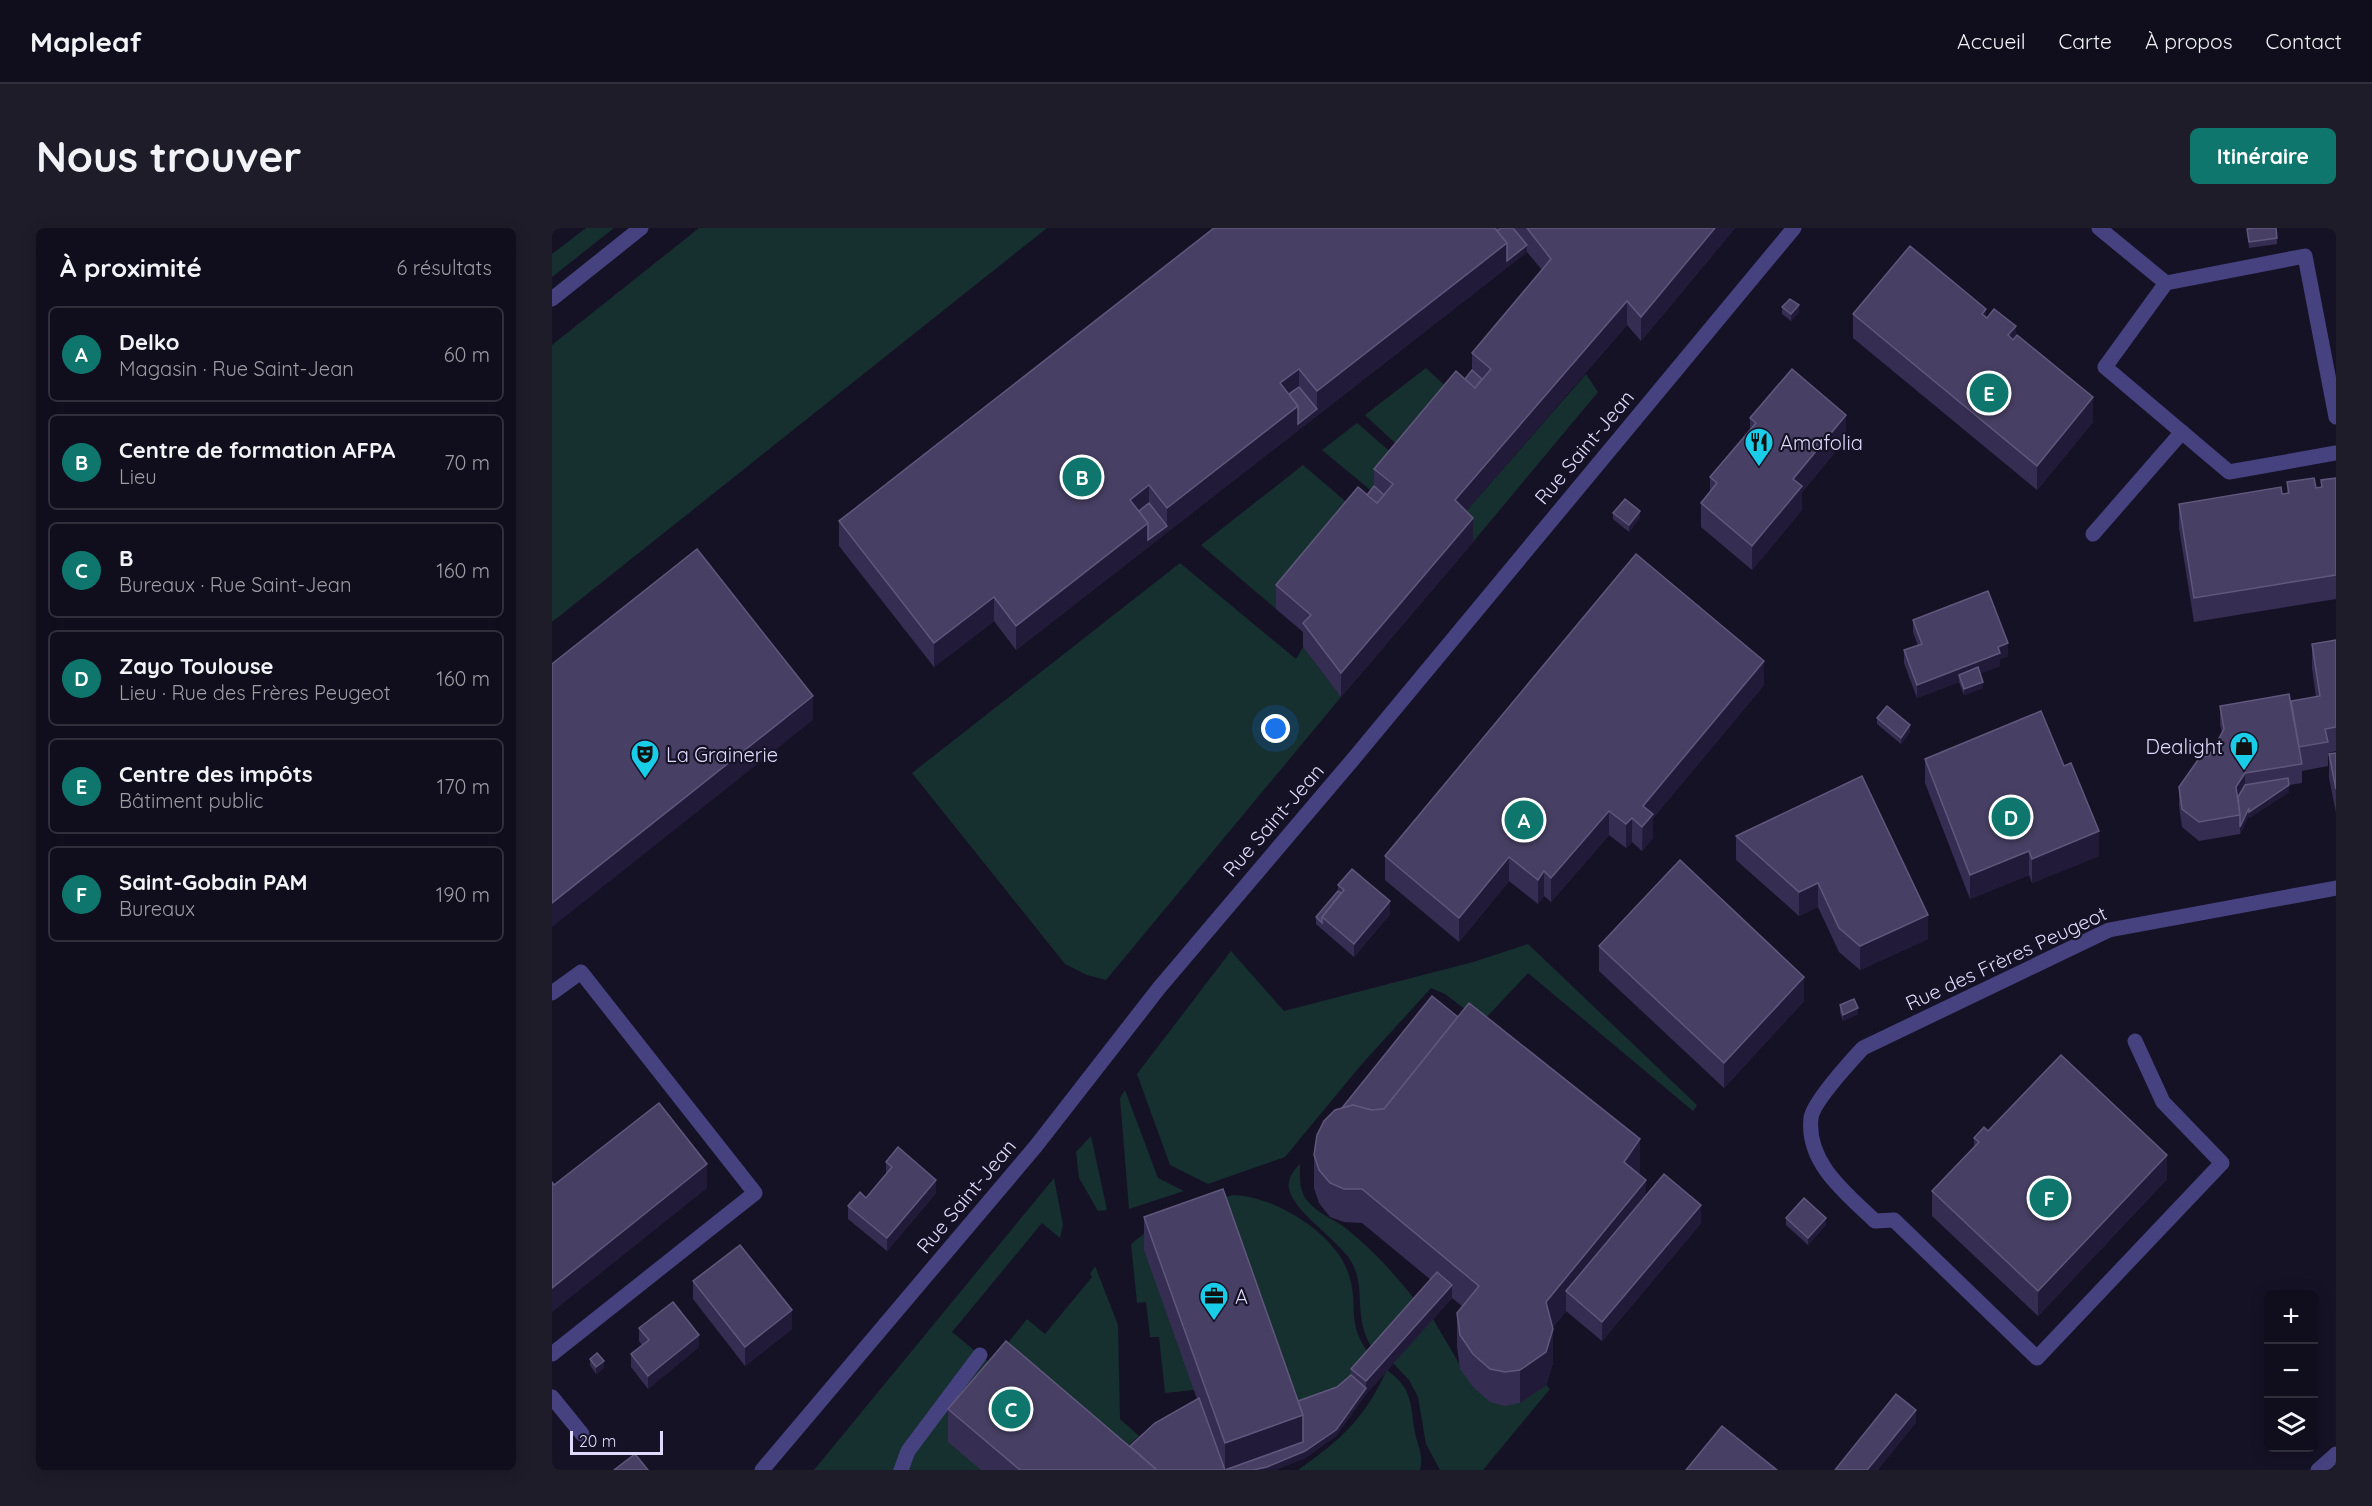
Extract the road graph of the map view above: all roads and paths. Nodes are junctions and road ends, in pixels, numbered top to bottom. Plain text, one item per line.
1 (641, 228) edge
2 (1794, 228) edge
3 (2099, 228) edge
4 (2166, 284) junction
5 (552, 299) edge
6 (2336, 417) edge
7 (2182, 432) junction
8 (2336, 453) edge
9 (2093, 534) dead end
10 (2336, 888) edge
11 (552, 993) edge
12 (2135, 1041) dead end
13 (552, 1354) edge
14 (980, 1355) dead end
15 (552, 1397) edge
16 (582, 1434) dead end
17 (788, 1442) junction
18 (2336, 1454) edge
19 (762, 1470) edge
20 (770, 1470) edge
21 (901, 1470) edge
22 (2318, 1470) edge

1 - 5 street
2 - 17 street, Rue Saint-Jean
3 - 4 street
4 - 6 street
4 - 7 street
7 - 8 street
7 - 9 street
10 - 12 street, Rue des Frères Peugeot
11 - 13 street
14 - 21 street
15 - 16 street
17 - 19 street, Rue Saint-Jean
17 - 20 street, Rue Saint-Jean
18 - 22 street

